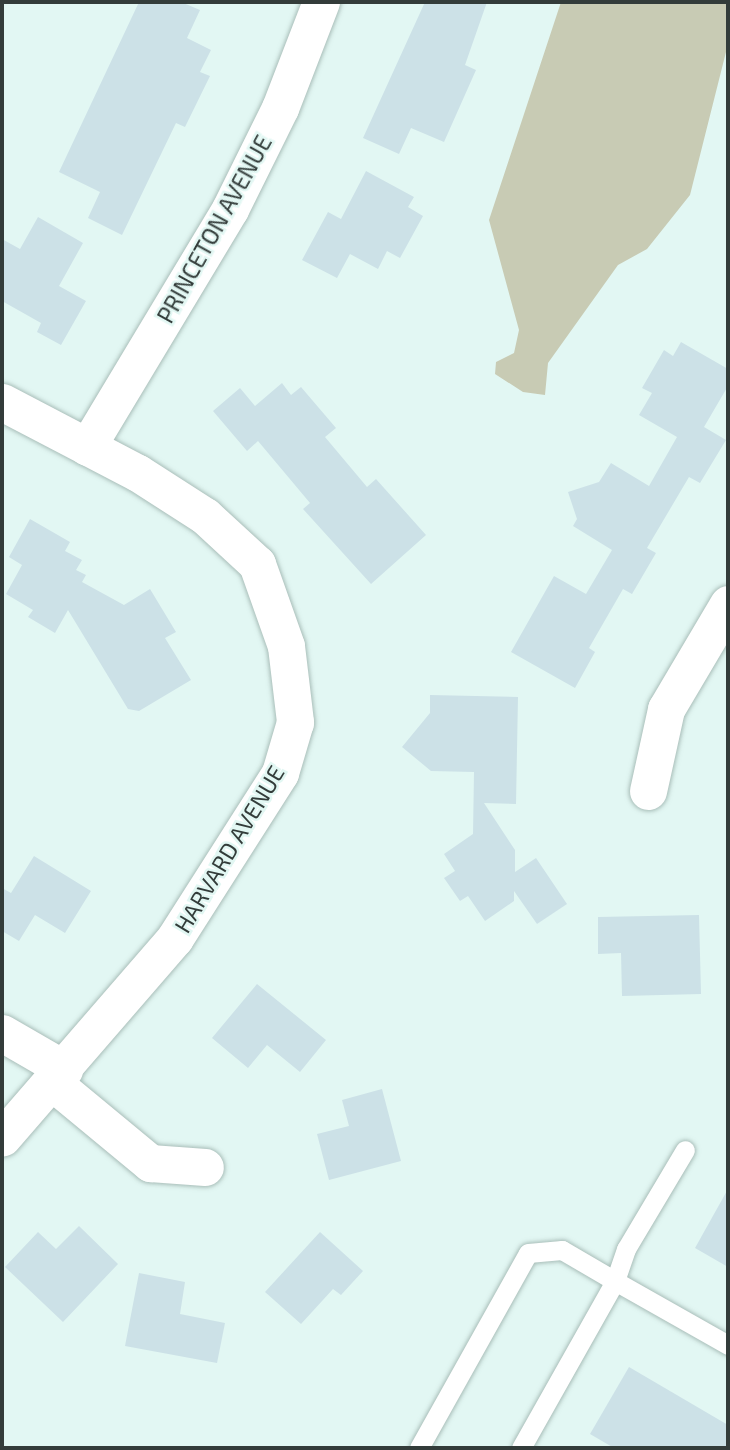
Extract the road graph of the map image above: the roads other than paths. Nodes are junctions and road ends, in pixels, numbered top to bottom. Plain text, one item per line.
1 (321, 2) edge
2 (2, 402) edge
3 (87, 447) junction
4 (728, 604) edge
5 (648, 791) dead end
6 (2, 1033) edge
7 (57, 1075) junction
8 (2, 1138) edge
9 (685, 1150) dead end
10 (205, 1167) dead end
11 (615, 1280) junction
12 (728, 1345) edge
13 (419, 1448) edge
14 (521, 1448) edge

1 - 3 street, PRINCETON AVENUE
2 - 3 street, HARVARD AVENUE
3 - 7 street, HARVARD AVENUE
4 - 5 street
6 - 7 street
7 - 8 street, HARVARD AVENUE
7 - 10 street
9 - 11 lane
11 - 12 lane
11 - 13 lane
11 - 14 lane

